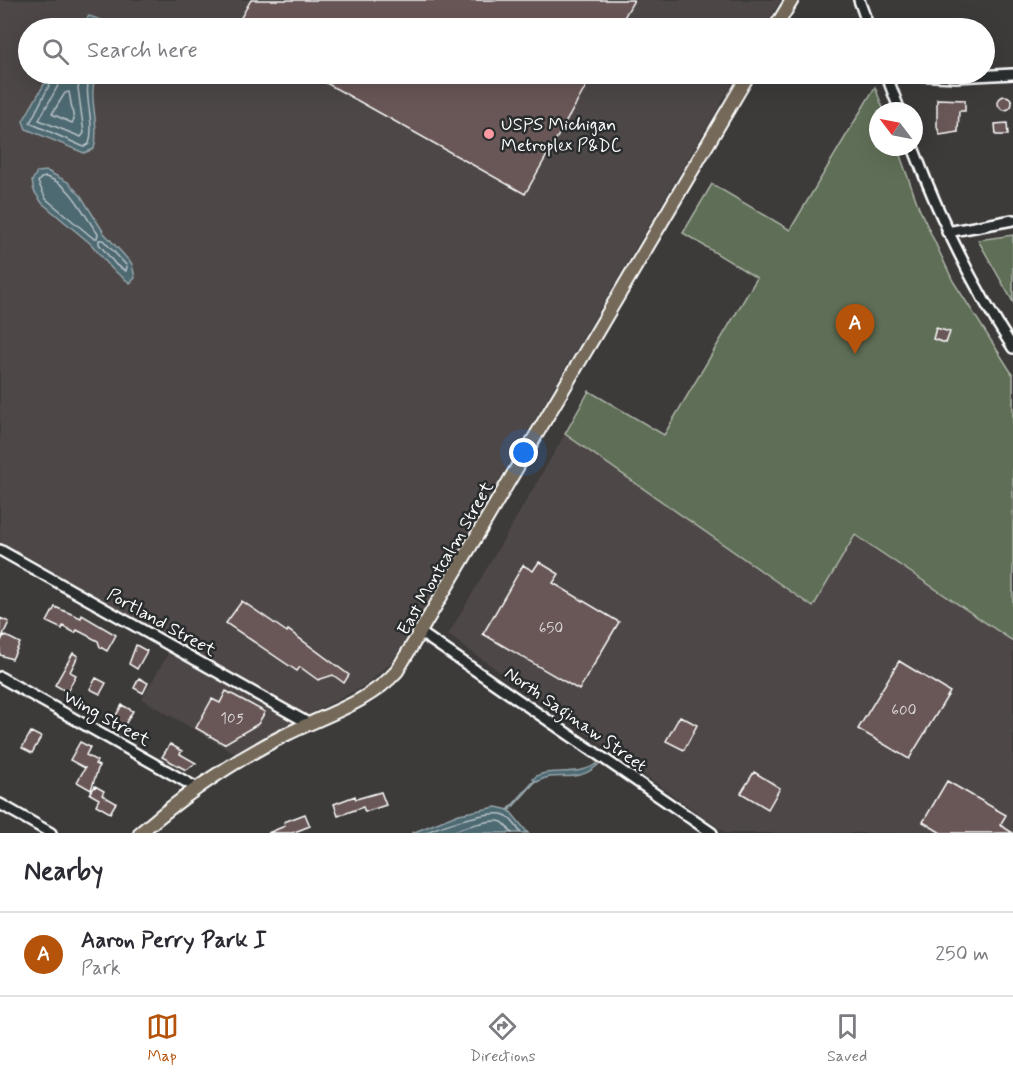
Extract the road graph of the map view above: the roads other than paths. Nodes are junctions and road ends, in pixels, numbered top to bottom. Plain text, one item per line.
1 (792, 0) edge
2 (859, 0) edge
3 (781, 18) edge
4 (865, 18) edge
5 (1013, 74) edge
6 (995, 75) edge
7 (743, 84) edge
8 (890, 84) edge
9 (897, 102) edge
10 (917, 156) edge
11 (1013, 220) edge
12 (947, 232) junction
13 (1013, 348) edge
14 (0, 550) edge
15 (421, 633) junction
16 (0, 677) edge
17 (308, 723) junction
18 (197, 788) junction
19 (0, 804) edge
20 (51, 833) edge
21 (140, 833) edge
22 (712, 833) edge

1 - 3 main road
2 - 4 street
5 - 6 street
7 - 15 main road, East Montcalm Street
8 - 9 street
10 - 12 street
11 - 12 street
12 - 13 street
14 - 17 street, Portland Street
15 - 17 main road, East Montcalm Street
15 - 22 street, North Saginaw Street
16 - 18 street, Wing Street
17 - 18 main road, East Montcalm Street
18 - 21 main road, East Montcalm Street
19 - 20 street

